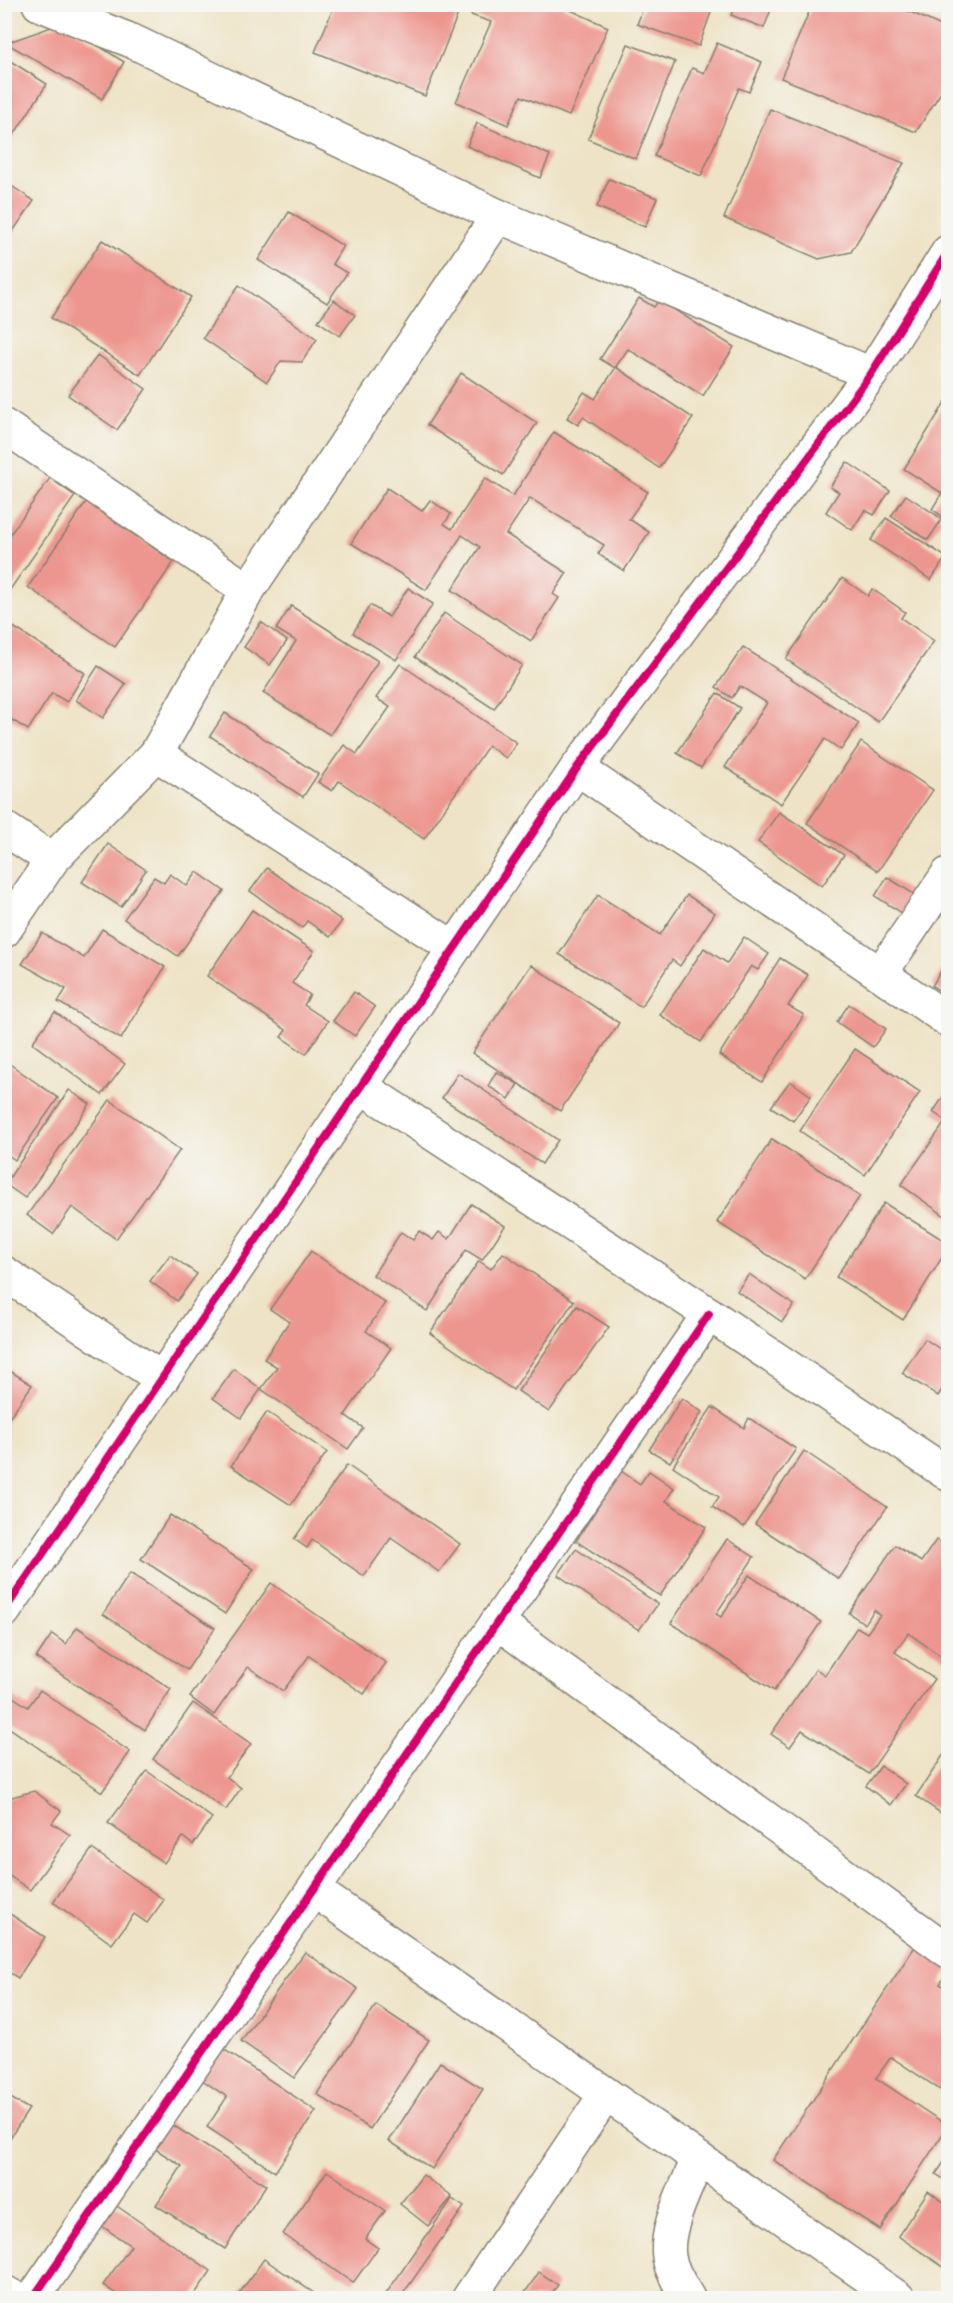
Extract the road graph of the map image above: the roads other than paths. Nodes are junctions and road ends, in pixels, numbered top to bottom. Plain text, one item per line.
1 (39, 4) edge
2 (498, 216) junction
3 (948, 252) edge
4 (871, 374) junction
5 (4, 426) edge
6 (248, 590) junction
7 (156, 754) junction
8 (577, 768) junction
9 (4, 828) edge
10 (52, 860) junction
11 (948, 874) edge
12 (4, 931) edge
13 (454, 948) junction
14 (881, 973) junction
15 (948, 1020) edge
16 (360, 1086) junction
17 (4, 1273) edge
18 (710, 1314) junction
19 (162, 1380) junction
20 (948, 1474) edge
21 (4, 1611) edge
22 (497, 1622) junction
23 (314, 1890) junction
24 (948, 1951) edge
25 (606, 2094) junction
26 (698, 2159) junction
27 (4, 2292) edge
28 (15, 2298) edge
29 (33, 2298) edge
30 (469, 2298) edge
31 (687, 2298) edge
32 (898, 2298) edge

1 - 2 street
2 - 4 street
2 - 6 street
3 - 4 street
4 - 8 street
5 - 6 street
6 - 7 street
7 - 10 street
7 - 13 street
8 - 13 street
8 - 14 street
9 - 10 street
10 - 12 street
11 - 14 street
13 - 16 street
14 - 15 street
16 - 18 street
16 - 19 street
17 - 19 street
18 - 20 street
18 - 22 street
19 - 21 street
22 - 23 street
22 - 24 street
23 - 25 street
23 - 29 street
25 - 26 street
25 - 30 street
26 - 31 street
26 - 32 street
27 - 28 street

